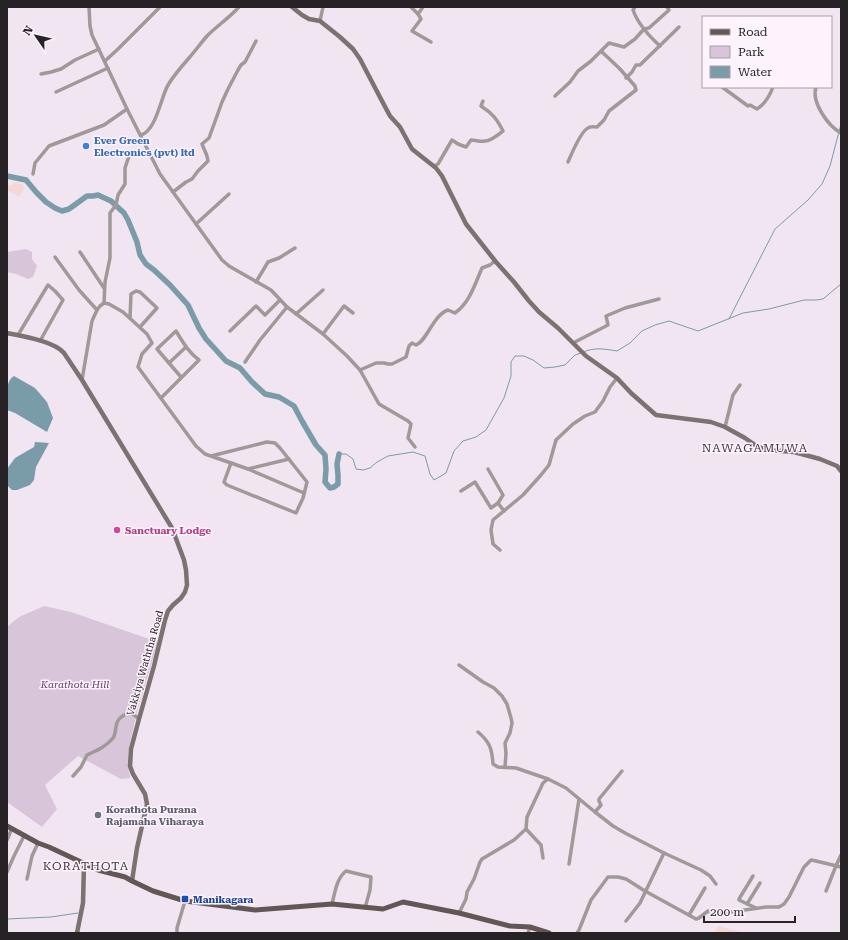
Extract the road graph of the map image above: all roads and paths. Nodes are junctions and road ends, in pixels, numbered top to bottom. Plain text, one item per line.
1 (88, 7) edge
2 (160, 7) edge
3 (239, 7) edge
4 (292, 7) edge
5 (323, 7) edge
6 (410, 7) edge
7 (423, 7) edge
8 (635, 7) edge
9 (667, 7) edge
10 (418, 14) junction
11 (320, 21) junction
12 (679, 27) dead end
13 (644, 29) junction
14 (256, 41) dead end
15 (431, 42) dead end
16 (660, 46) junction
17 (98, 49) junction
18 (600, 51) junction
19 (105, 61) junction
20 (108, 68) junction
21 (41, 74) dead end
22 (626, 78) junction
23 (723, 88) edge
24 (773, 88) edge
25 (816, 88) edge
26 (56, 92) dead end
27 (555, 96) dead end
28 (483, 101) dead end
29 (127, 109) junction
30 (841, 133) edge
31 (141, 135) junction
32 (148, 150) junction
33 (568, 162) dead end
34 (434, 166) junction
35 (34, 174) dead end
36 (173, 192) junction
37 (229, 194) dead end
38 (196, 224) junction
39 (295, 248) dead end
40 (80, 252) dead end
41 (55, 257) dead end
42 (495, 261) junction
43 (256, 282) junction
44 (104, 288) junction
45 (323, 290) dead end
46 (659, 299) dead end
47 (280, 300) junction
48 (104, 303) junction
49 (288, 307) junction
50 (97, 310) junction
51 (353, 313) dead end
52 (296, 314) junction
53 (130, 319) junction
54 (140, 327) junction
55 (230, 331) dead end
56 (7, 332) edge
57 (322, 334) junction
58 (18, 335) junction
59 (40, 341) junction
60 (152, 343) junction
61 (573, 343) junction
62 (186, 347) junction
63 (157, 349) junction
64 (245, 362) dead end
65 (169, 363) junction
66 (360, 370) junction
67 (182, 377) junction
68 (617, 378) junction
69 (82, 380) junction
70 (740, 385) dead end
71 (161, 398) junction
72 (725, 427) junction
73 (415, 447) dead end
74 (211, 456) junction
75 (289, 459) junction
76 (231, 463) junction
77 (488, 469) dead end
78 (248, 470) junction
79 (841, 471) edge
80 (461, 491) dead end
81 (304, 493) junction
82 (498, 503) junction
83 (504, 511) junction
84 (500, 550) dead end
85 (459, 665) dead end
86 (139, 719) junction
87 (478, 732) dead end
88 (505, 767) junction
89 (622, 771) dead end
90 (73, 776) dead end
91 (548, 779) junction
92 (579, 799) junction
93 (595, 812) junction
94 (9, 827) edge
95 (526, 829) junction
96 (24, 836) junction
97 (7, 840) edge
98 (38, 843) junction
99 (664, 853) junction
100 (841, 855) edge
101 (543, 858) dead end
102 (84, 864) junction
103 (569, 864) dead end
104 (836, 866) junction
105 (841, 867) edge
106 (7, 872) edge
107 (753, 876) dead end
108 (27, 879) dead end
109 (132, 881) junction
110 (760, 883) dead end
111 (716, 884) dead end
112 (705, 888) dead end
113 (645, 891) junction
114 (826, 891) dead end
115 (185, 901) junction
116 (332, 904) junction
117 (747, 904) junction
118 (365, 908) junction
119 (757, 908) junction
120 (459, 913) junction
121 (689, 915) junction
122 (626, 921) dead end
123 (530, 927) junction
124 (77, 933) edge
125 (177, 933) edge
126 (528, 933) edge
127 (549, 933) edge
128 (577, 933) edge

1 - 17 street
2 - 19 street
3 - 31 street
4 - 11 street
5 - 11 street
6 - 10 street
7 - 10 street
8 - 13 street
9 - 13 street
10 - 15 street
11 - 34 street
12 - 16 street
13 - 16 street
13 - 18 street
14 - 36 street
16 - 22 street
17 - 19 street
17 - 21 street
18 - 22 street
18 - 27 street
19 - 20 street
20 - 26 street
20 - 29 street
22 - 33 street
23 - 24 street
25 - 30 street
28 - 34 street
29 - 31 street
29 - 35 street
31 - 32 street
32 - 36 street
32 - 44 street
34 - 42 street
36 - 38 street
37 - 38 street
38 - 43 street
39 - 43 street
40 - 44 street
41 - 50 street
42 - 61 street
42 - 66 street
43 - 47 street
44 - 48 street
45 - 52 street
46 - 61 street
47 - 49 street
47 - 55 street
48 - 50 street
48 - 53 street
49 - 52 street
49 - 64 street
50 - 69 street
51 - 57 street
52 - 57 street
53 - 54 street
53 - 54 street
54 - 60 street
56 - 58 street, Vakkiya Waththa Road
57 - 66 street
58 - 59 street, Vakkiya Waththa Road
58 - 59 street
59 - 69 street, Vakkiya Waththa Road
60 - 63 street
60 - 71 street
61 - 68 street
62 - 63 street
62 - 65 street
62 - 67 street
63 - 65 street
65 - 67 street
66 - 73 street
67 - 71 street
68 - 72 street
68 - 83 street
69 - 86 street, Vakkiya Waththa Road
70 - 72 street
71 - 74 street
72 - 79 street
74 - 75 street
74 - 76 street
75 - 78 street
75 - 81 street
76 - 78 street
76 - 81 street
77 - 82 street
78 - 81 street
80 - 82 street
82 - 83 street
83 - 84 street
85 - 88 street
86 - 90 street
86 - 109 street, Vakkiya Waththa Road
87 - 88 street
88 - 91 street
89 - 93 street
91 - 92 street
91 - 95 street
92 - 93 street
92 - 103 street
93 - 99 street
94 - 96 main road
94 - 97 street
95 - 101 street
95 - 120 street
96 - 98 main road
96 - 106 street
98 - 102 main road
98 - 108 street
99 - 111 street
99 - 113 street
100 - 104 street
102 - 109 main road
102 - 124 street
104 - 105 street
104 - 114 street
104 - 119 street
107 - 117 street
109 - 115 main road
110 - 117 street
112 - 121 street
113 - 121 street
113 - 122 street
113 - 128 street
115 - 116 main road
115 - 125 street
116 - 118 main road
116 - 118 street
117 - 119 street
118 - 120 main road
119 - 121 street
120 - 123 main road
123 - 126 street
123 - 127 main road

